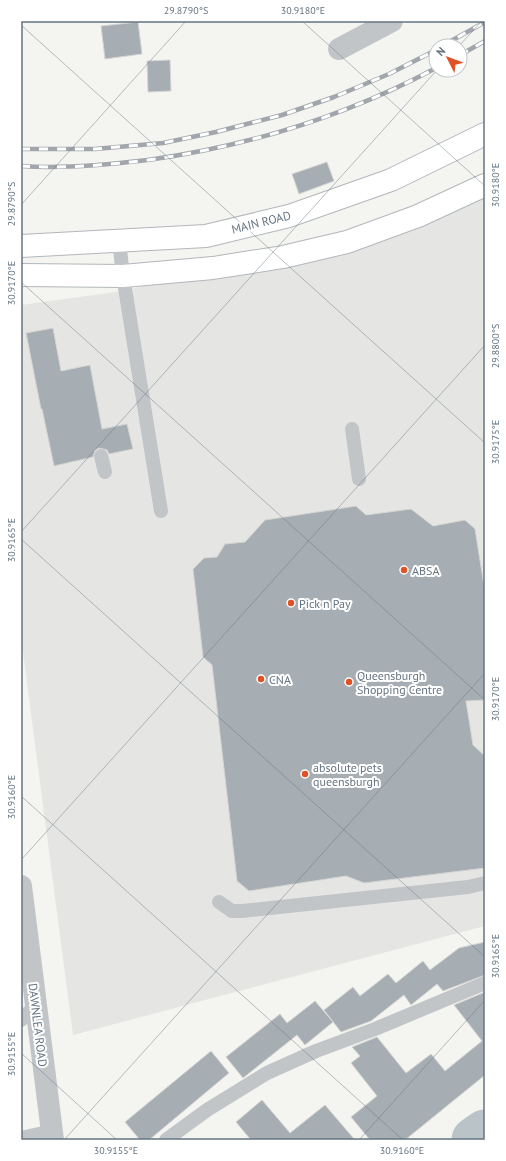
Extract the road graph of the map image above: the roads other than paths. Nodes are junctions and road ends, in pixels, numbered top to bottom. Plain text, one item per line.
1 (392, 21) edge
2 (339, 49) dead end
3 (485, 134) edge
4 (485, 185) edge
5 (119, 240) junction
6 (21, 246) edge
7 (21, 274) edge
8 (123, 276) junction
9 (352, 430) dead end
10 (100, 456) dead end
11 (105, 472) dead end
12 (359, 480) dead end
13 (161, 511) dead end
14 (485, 883) edge
15 (21, 886) edge
16 (219, 902) dead end
17 (485, 983) edge
18 (28, 1012) edge
19 (52, 1136) edge
20 (21, 1138) edge
21 (166, 1140) edge

1 - 2 street
3 - 5 main road, MAIN ROAD
4 - 8 main road
5 - 6 main road, MAIN ROAD
5 - 8 lane
7 - 8 main road
8 - 13 lane
9 - 12 lane
10 - 11 lane
14 - 16 lane
15 - 18 street, DAWNLEA ROAD
17 - 21 lane
18 - 19 street, DAWNLEA ROAD
19 - 20 lane

